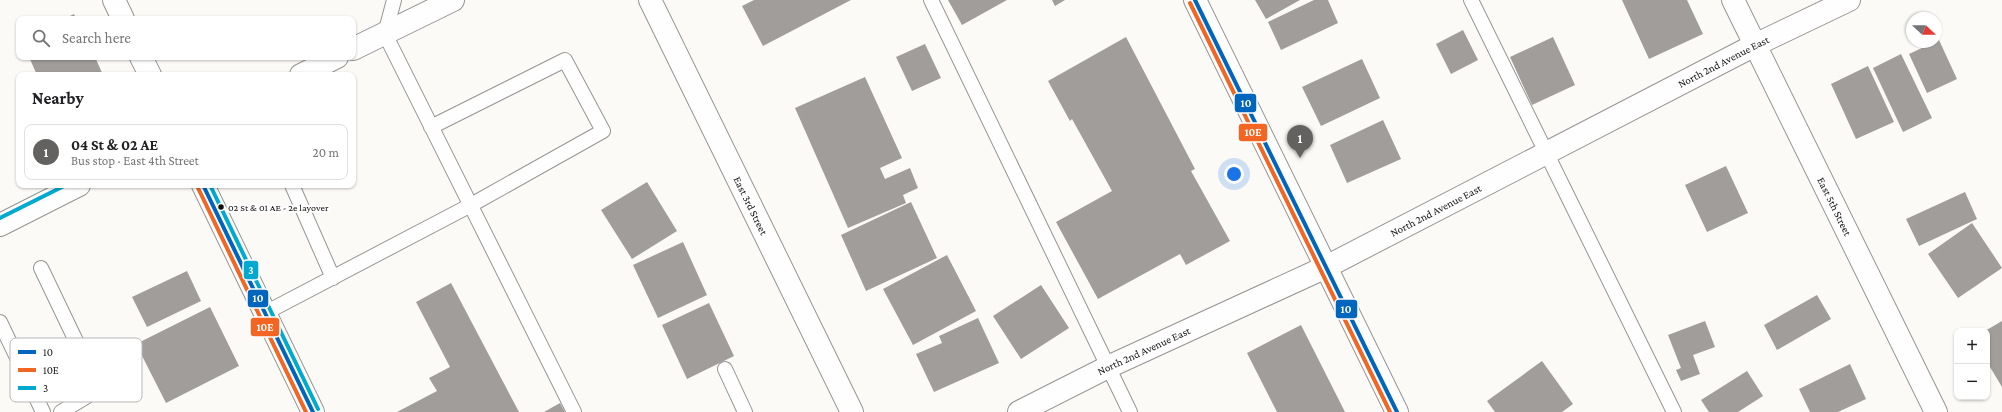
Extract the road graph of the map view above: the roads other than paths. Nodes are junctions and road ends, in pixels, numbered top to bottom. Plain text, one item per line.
1 (114, 0) edge
2 (394, 0) edge
3 (453, 0) edge
4 (650, 0) edge
5 (930, 0) edge
6 (1194, 0) edge
7 (1471, 0) edge
8 (1733, 0) edge
9 (1849, 0) edge
10 (122, 16) edge
11 (385, 34) junction
12 (1755, 45) junction
13 (356, 48) edge
14 (142, 60) edge
15 (331, 60) edge
16 (148, 72) edge
17 (307, 72) edge
18 (431, 127) junction
19 (1546, 153) junction
20 (73, 188) edge
21 (204, 188) edge
22 (293, 188) edge
23 (471, 205) junction
24 (0, 225) edge
25 (1326, 267) junction
26 (41, 268) dead end
27 (333, 278) junction
28 (265, 314) junction
29 (0, 322) edge
30 (75, 338) edge
31 (10, 343) edge
32 (1108, 367) junction
33 (725, 369) dead end
34 (38, 402) edge
35 (78, 402) edge
36 (43, 412) edge
37 (61, 412) edge
38 (312, 412) edge
39 (574, 412) edge
40 (745, 412) edge
41 (852, 412) edge
42 (1019, 412) edge
43 (1130, 412) edge
44 (1397, 412) edge
45 (1674, 412) edge
46 (1936, 412) edge

1 - 10 street
2 - 11 lane
3 - 11 street
4 - 41 street, East 3rd Street
5 - 32 lane
6 - 25 street
7 - 19 lane
8 - 12 street, East 5th Street
9 - 12 street, North 2nd Avenue East
11 - 13 street
11 - 18 lane
12 - 19 street, North 2nd Avenue East
12 - 46 street, East 5th Street
14 - 16 street
15 - 17 street
18 - 23 lane
18 - 23 lane
19 - 25 street, North 2nd Avenue East
19 - 45 lane
20 - 24 street
21 - 28 street
22 - 27 lane
23 - 27 lane
23 - 39 lane
25 - 32 street, North 2nd Avenue East
25 - 44 street
26 - 30 lane
27 - 28 lane
28 - 38 street
29 - 31 lane
32 - 42 street, North 2nd Avenue East
32 - 43 lane
33 - 40 lane
34 - 36 lane
35 - 37 lane

